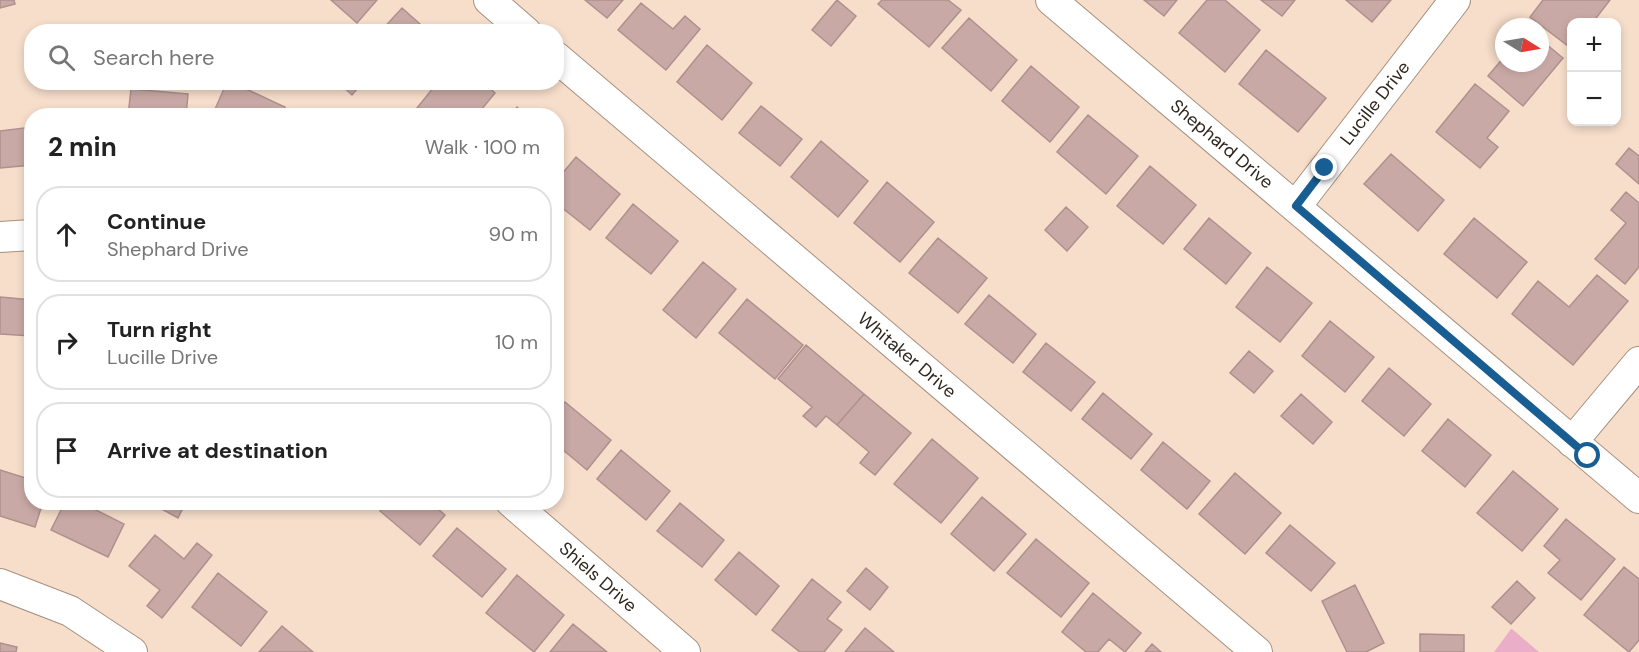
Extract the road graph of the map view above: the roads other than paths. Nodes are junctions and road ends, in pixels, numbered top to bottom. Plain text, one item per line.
1 (489, 0) edge
2 (1051, 0) edge
3 (1455, 0) edge
4 (517, 24) edge
5 (564, 64) edge
6 (1296, 206) junction
7 (24, 236) edge
8 (0, 237) edge
9 (1639, 362) edge
10 (1572, 442) junction
11 (1639, 498) edge
12 (520, 510) edge
13 (0, 584) edge
14 (132, 652) edge
15 (685, 652) edge
16 (1257, 652) edge

1 - 4 street
2 - 6 street, Shephard Drive
3 - 6 street, Lucille Drive
5 - 16 street, Whitaker Drive
6 - 10 street, Shephard Drive
7 - 8 street
9 - 10 street
10 - 11 street, Shephard Drive
12 - 15 street, Shiels Drive
13 - 14 street

